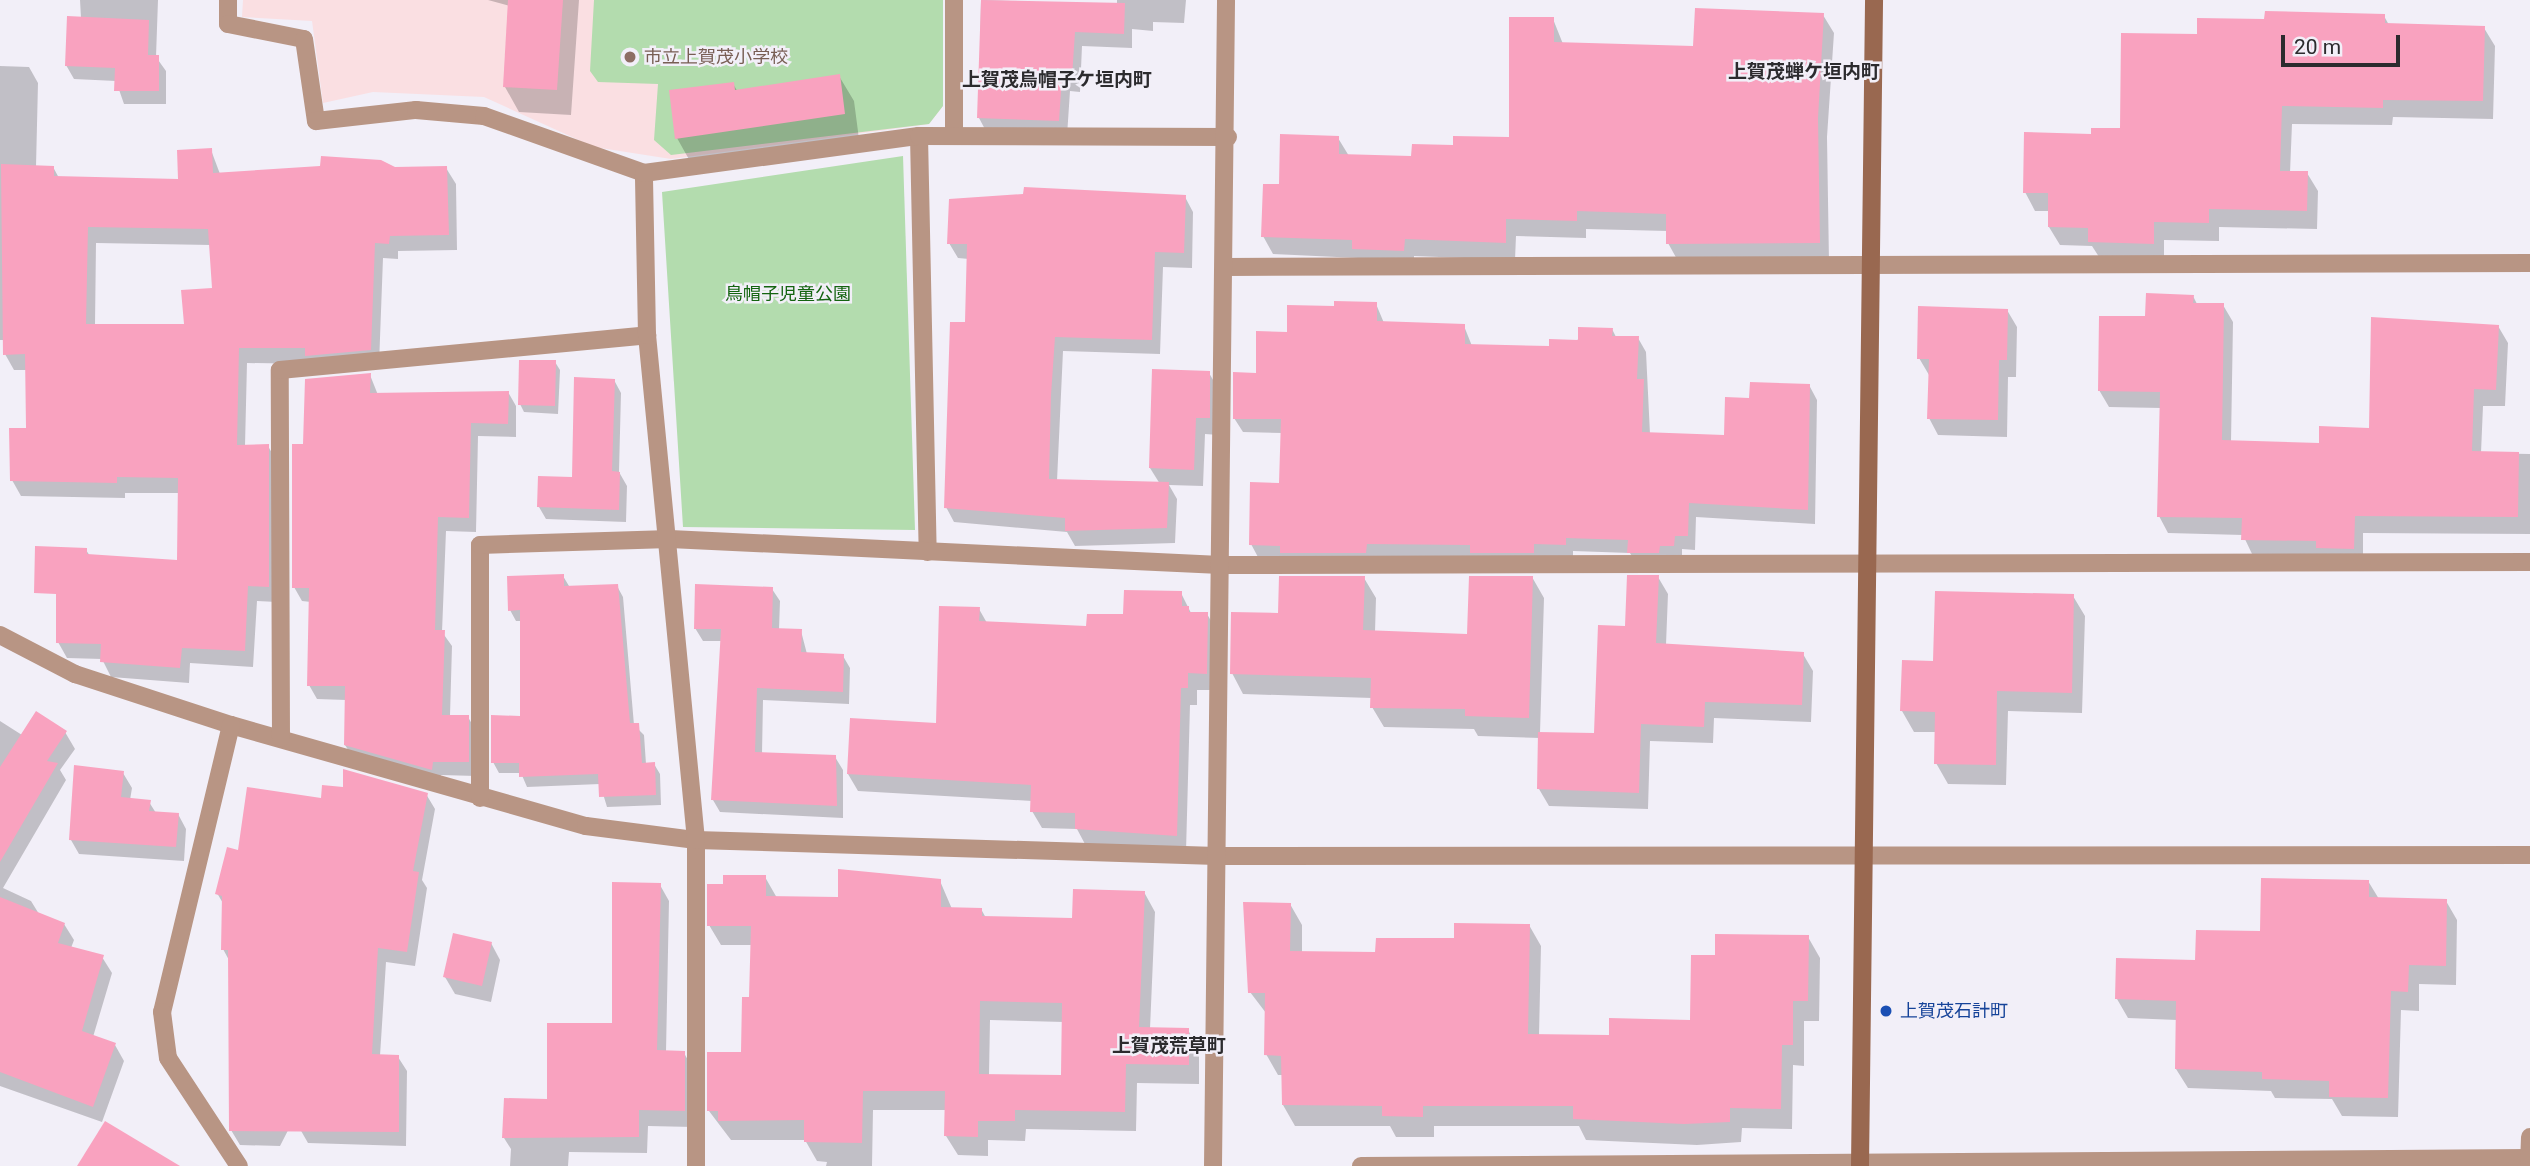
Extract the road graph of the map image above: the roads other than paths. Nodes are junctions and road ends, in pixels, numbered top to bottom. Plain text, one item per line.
1 (228, 0) edge
2 (954, 0) edge
3 (1226, 0) edge
4 (1874, 0) edge
5 (919, 136) junction
6 (954, 136) junction
7 (1227, 137) junction
8 (644, 173) junction
9 (2530, 262) edge
10 (1871, 265) junction
11 (1226, 267) junction
12 (647, 335) junction
13 (670, 539) junction
14 (928, 552) junction
15 (2530, 562) edge
16 (1220, 565) junction
17 (1868, 565) junction
18 (0, 635) edge
19 (231, 726) junction
20 (281, 738) junction
21 (480, 798) junction
22 (696, 840) junction
23 (2530, 855) edge
24 (1217, 856) junction
25 (1864, 856) junction
26 (2530, 1137) edge
27 (2530, 1158) edge
28 (1860, 1164) edge
29 (239, 1166) edge
30 (696, 1166) edge
31 (1213, 1166) edge
32 (1361, 1166) edge
33 (2529, 1166) edge

1 - 8 street
2 - 6 street
3 - 7 street
4 - 10 street
5 - 6 street
5 - 8 street
5 - 14 street
6 - 7 street
7 - 11 street
8 - 12 street
9 - 10 street
10 - 11 street
10 - 17 street
11 - 16 street
12 - 13 street
12 - 20 street
13 - 14 street
13 - 21 street
13 - 22 street
14 - 16 street
15 - 17 street
16 - 17 street
16 - 24 street
17 - 25 street
18 - 19 street
19 - 20 street
19 - 29 street
20 - 21 street
21 - 22 street
22 - 24 street
22 - 30 street
23 - 25 street
24 - 25 street
24 - 31 street
25 - 28 street
26 - 27 street
27 - 28 street
27 - 33 street
28 - 32 street

